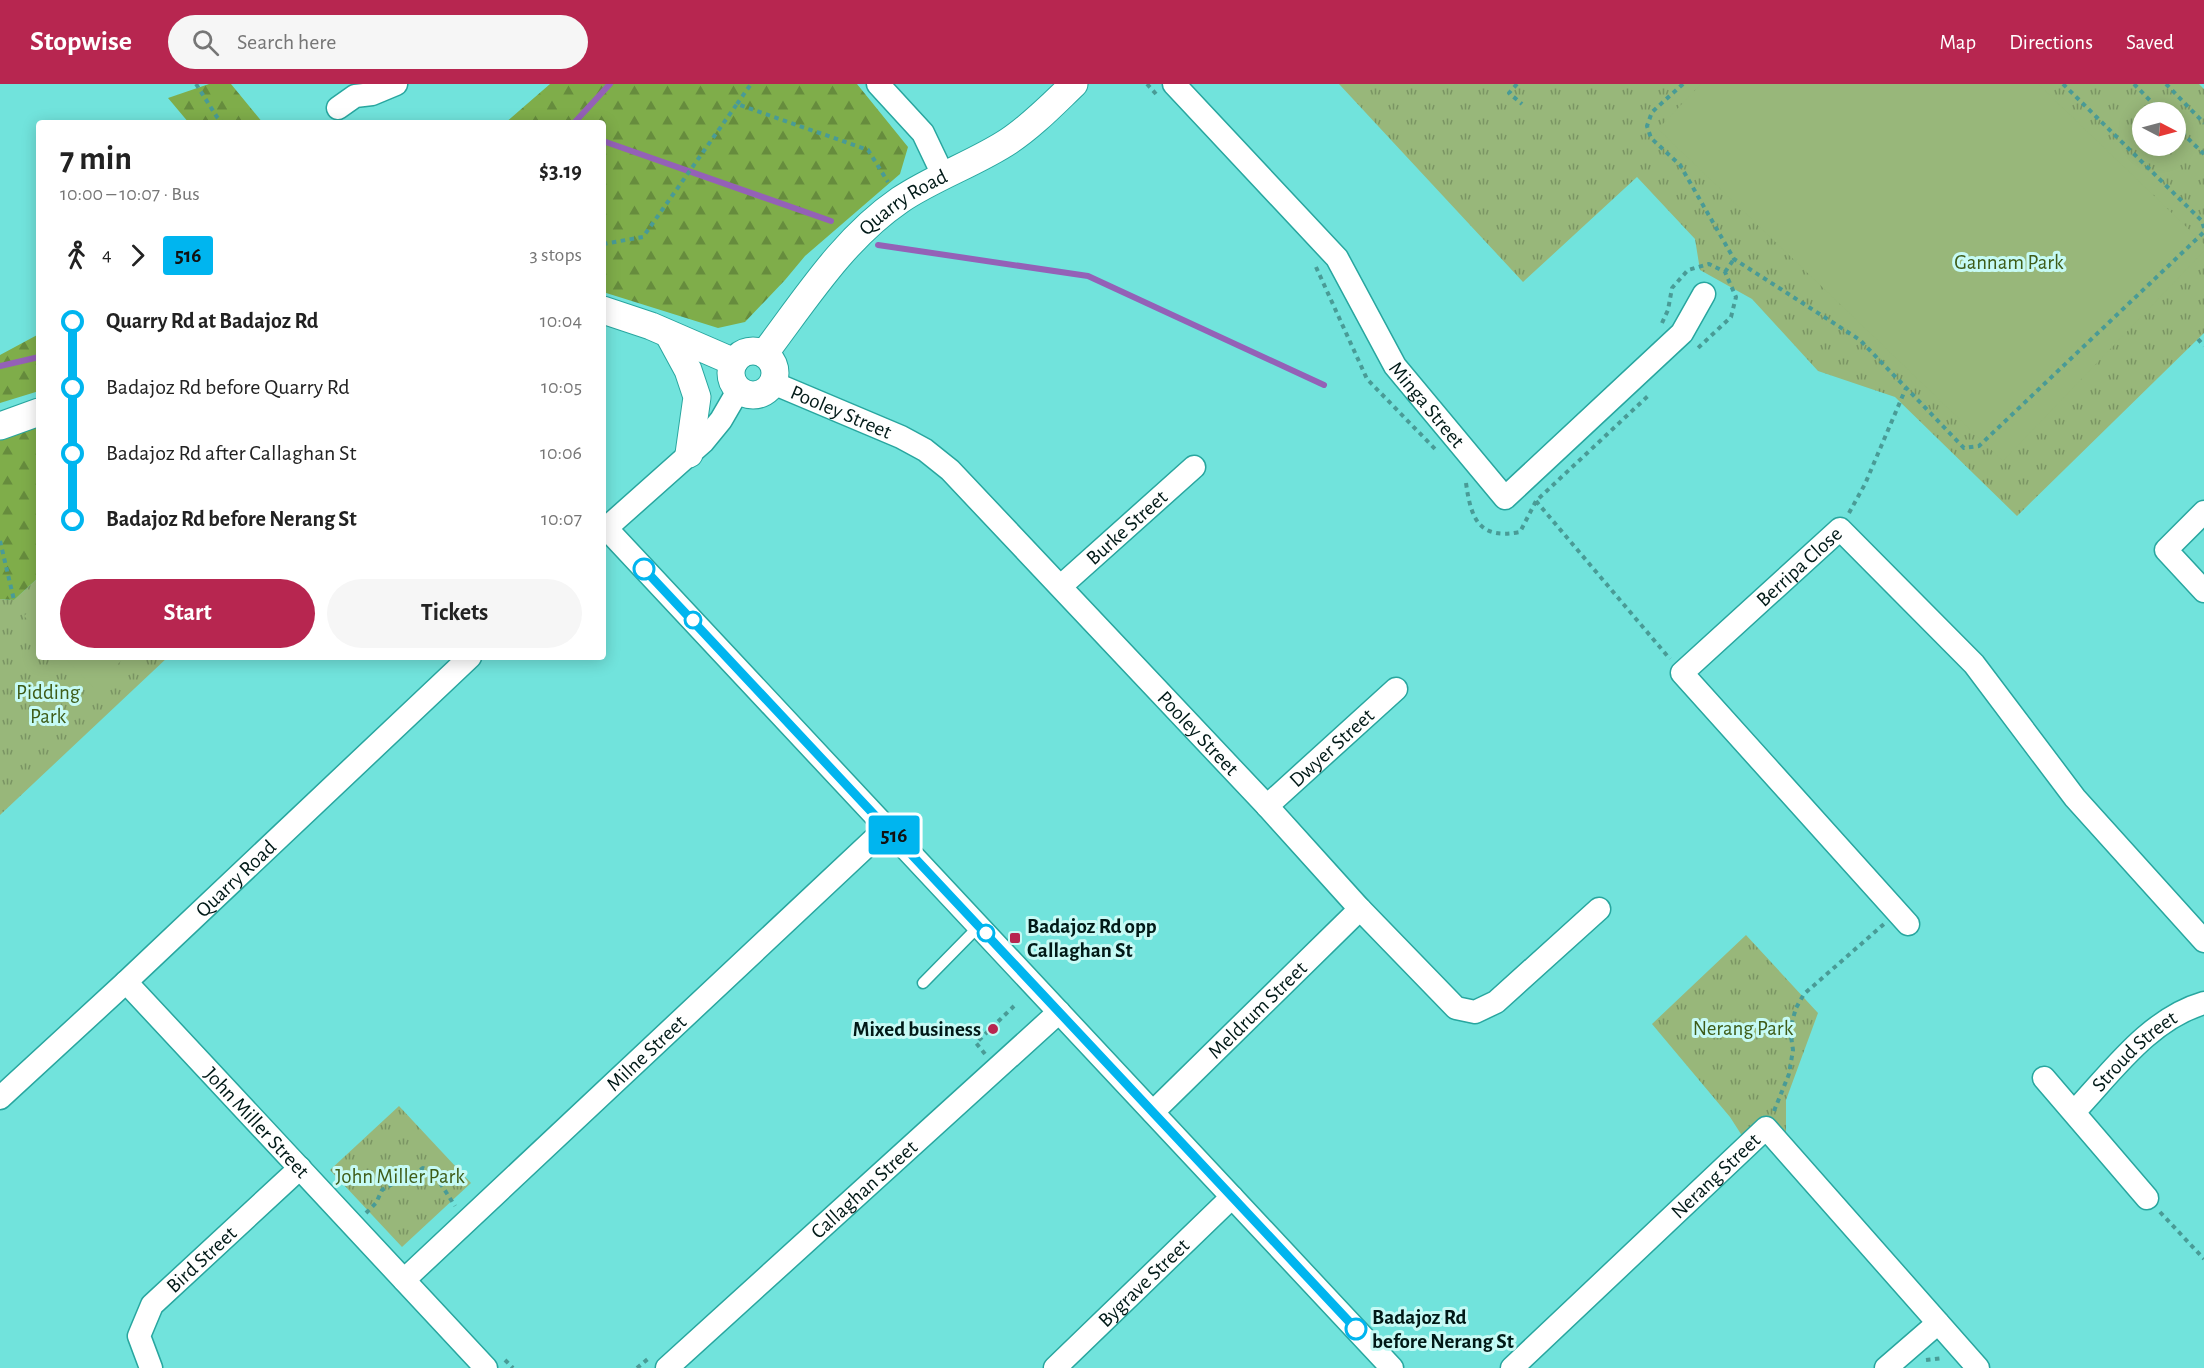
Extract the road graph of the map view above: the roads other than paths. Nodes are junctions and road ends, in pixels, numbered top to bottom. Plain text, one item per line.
1 (396, 84) edge
2 (878, 84) edge
3 (1074, 84) edge
4 (1168, 93) edge
5 (338, 108) dead end
6 (943, 175) junction
7 (1704, 294) dead end
8 (606, 311) edge
9 (669, 335) junction
10 (764, 354) junction
11 (734, 362) junction
12 (772, 383) junction
13 (739, 390) junction
14 (36, 413) edge
15 (0, 426) edge
16 (689, 454) junction
17 (1194, 467) dead end
18 (2204, 512) edge
19 (606, 527) edge
20 (606, 531) edge
21 (1061, 586) junction
22 (2204, 591) edge
23 (467, 660) edge
24 (1396, 689) dead end
25 (1267, 806) junction
26 (887, 827) junction
27 (1360, 909) junction
28 (1599, 909) dead end
29 (1903, 918) road end
30 (979, 926) junction
31 (2204, 941) edge
32 (126, 982) junction
33 (923, 983) dead end
34 (2204, 1003) edge
35 (1059, 1012) junction
36 (2044, 1078) dead end
37 (0, 1098) edge
38 (1153, 1112) junction
39 (2074, 1112) junction
40 (300, 1168) junction
41 (1233, 1197) junction
42 (2147, 1198) road end
43 (404, 1280) junction
44 (1938, 1323) junction
45 (151, 1368) edge
46 (486, 1368) edge
47 (667, 1368) edge
48 (1054, 1368) edge
49 (1392, 1368) edge
50 (1512, 1368) edge
51 (1886, 1368) edge
52 (1978, 1368) edge

1 - 5 street
2 - 6 street
3 - 6 street, Quarry Road
4 - 7 street, Minga Street
6 - 10 street, Quarry Road
8 - 9 street
9 - 11 street
9 - 16 street
10 - 11 street
10 - 12 street
11 - 13 street
12 - 13 street
12 - 21 street, Pooley Street
13 - 16 street
14 - 15 street
16 - 19 street
17 - 21 street, Burke Street
18 - 22 street
20 - 26 street
21 - 25 street, Pooley Street
23 - 32 street, Quarry Road
24 - 25 street, Dwyer Street
25 - 27 street, Pooley Street
26 - 30 street
26 - 43 street, Milne Street
27 - 28 street, Pooley Street
27 - 38 street, Meldrum Street
29 - 31 street, Berripa Close
30 - 33 lane
30 - 35 street
32 - 37 street, Quarry Road
32 - 40 street, John Miller Street
34 - 39 street, Stroud Street
35 - 38 street
35 - 47 street, Callaghan Street
36 - 39 street, Stroud Street
38 - 41 street
39 - 42 street, Stroud Street
40 - 43 street, John Miller Street
40 - 45 street, Bird Street
41 - 48 street, Bygrave Street
41 - 49 street
43 - 46 street, John Miller Street
44 - 50 street, Nerang Street
44 - 51 street
44 - 52 street, Nerang Street

